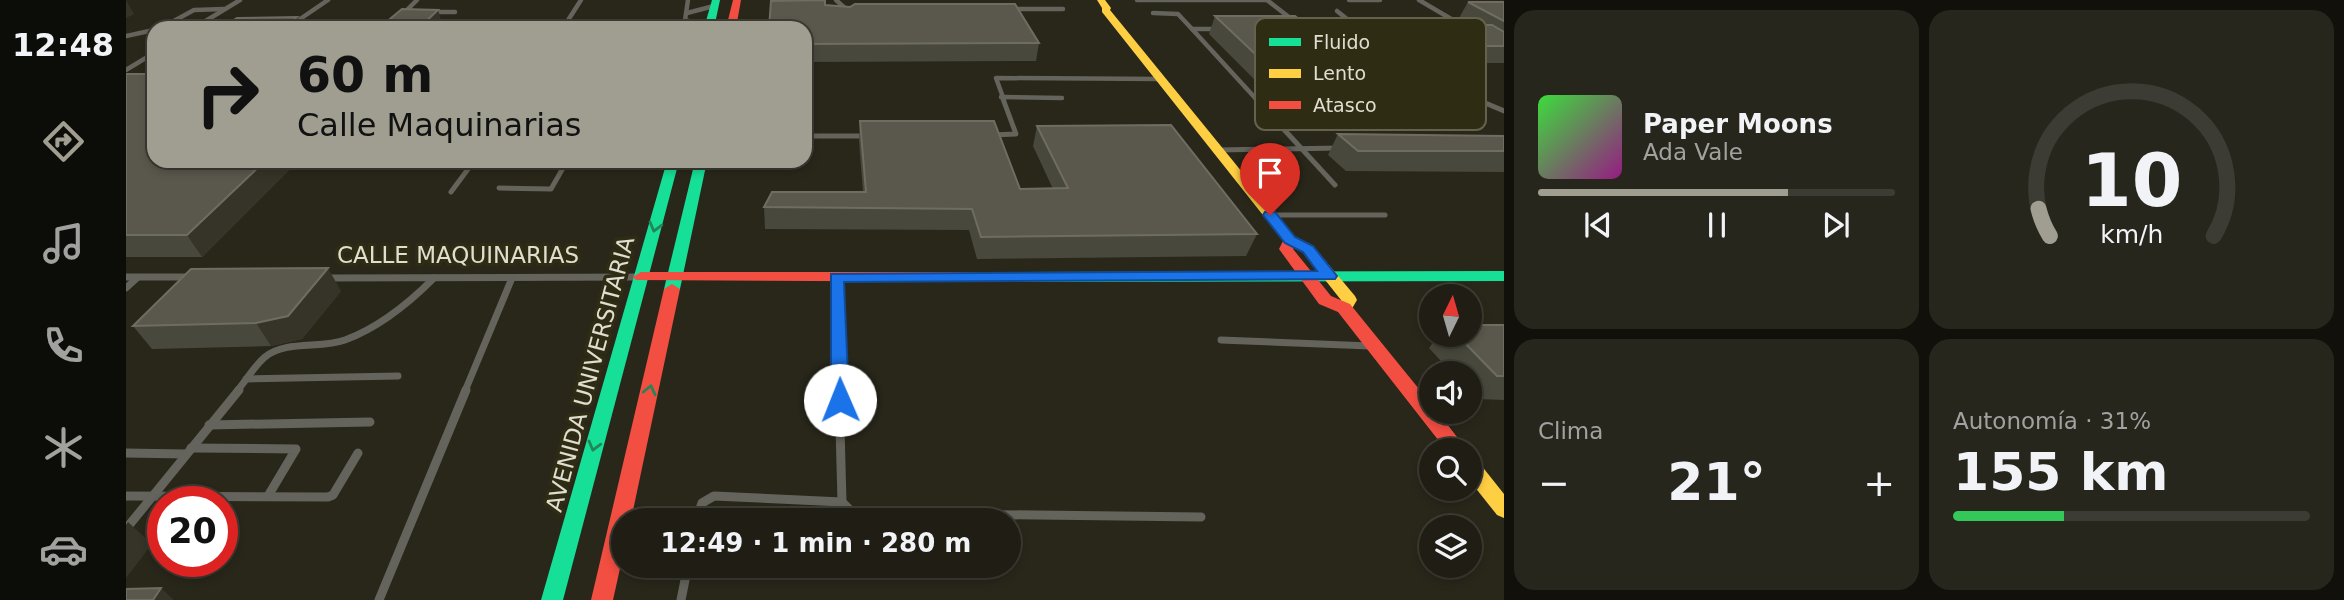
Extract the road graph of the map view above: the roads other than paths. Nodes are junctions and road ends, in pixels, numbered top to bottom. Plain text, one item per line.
1 (240, 0) edge
2 (328, 0) edge
3 (417, 0) edge
4 (581, 0) edge
5 (688, 0) edge
6 (737, 0) edge
7 (787, 0) edge
8 (815, 0) edge
9 (836, 0) edge
10 (1091, 0) edge
11 (1138, 0) edge
12 (1267, 0) edge
13 (1349, 0) edge
14 (1380, 0) edge
15 (1419, 0) edge
16 (716, 3) edge
17 (1103, 5) edge
18 (224, 9) junction
19 (1008, 9) edge
20 (1063, 9) dead end
21 (1337, 11) dead end
22 (406, 12) junction
23 (455, 12) dead end
24 (687, 13) junction
25 (1153, 13) dead end
26 (1290, 18) edge
27 (1346, 18) edge
28 (1450, 18) edge
29 (850, 19) edge
30 (297, 20) joint
31 (397, 20) edge
32 (174, 21) edge
33 (205, 21) edge
34 (285, 21) edge
35 (568, 21) edge
36 (688, 21) edge
37 (711, 21) edge
38 (732, 21) edge
39 (1192, 29) junction
40 (1233, 29) edge
41 (147, 32) edge
42 (126, 36) edge
43 (147, 57) edge
44 (126, 70) edge
45 (1160, 79) junction
46 (1001, 97) junction
47 (1062, 97) dead end
48 (1255, 97) edge
49 (1486, 104) edge
50 (1504, 111) edge
51 (1285, 130) edge
52 (874, 135) edge
53 (985, 135) edge
54 (812, 136) edge
55 (1343, 148) edge
56 (1303, 149) junction
57 (1217, 150) junction
58 (469, 168) edge
59 (564, 168) edge
60 (671, 168) edge
61 (699, 168) edge
62 (1335, 185) dead end
63 (499, 188) dead end
64 (451, 192) dead end
65 (1270, 215) junction
66 (1385, 215) dead end
67 (1290, 240) junction
68 (1306, 276) junction
69 (1329, 276) junction
70 (1504, 276) edge
71 (641, 277) junction
72 (676, 277) junction
73 (126, 278) edge
74 (138, 278) junction
75 (205, 278) edge
76 (313, 278) edge
77 (434, 278) junction
78 (512, 278) junction
79 (836, 278) junction
80 (126, 288) edge
81 (1344, 308) junction
82 (1221, 340) dead end
83 (1374, 346) junction
84 (398, 376) dead end
85 (246, 379) junction
86 (370, 422) dead end
87 (209, 425) junction
88 (1447, 438) edge
89 (188, 451) junction
90 (126, 453) edge
91 (358, 453) dead end
92 (1482, 481) edge
93 (160, 486) edge
94 (126, 496) edge
95 (147, 496) edge
96 (238, 496) edge
97 (268, 496) junction
98 (147, 502) edge
99 (842, 502) junction
100 (700, 508) edge
101 (1504, 509) edge
102 (1201, 517) dead end
103 (126, 529) edge
104 (685, 578) edge
105 (379, 600) edge
106 (552, 600) edge
107 (601, 600) edge
108 (681, 600) edge

1 - 18 lane
2 - 30 lane
3 - 22 lane
4 - 35 lane
5 - 24 lane
6 - 38 street
7 - 8 street
9 - 29 lane
10 - 17 street
11 - 12 lane
12 - 26 lane
13 - 14 lane
15 - 28 lane
16 - 24 lane
16 - 37 street
17 - 45 street
18 - 32 lane
18 - 33 lane
19 - 20 lane
21 - 27 lane
22 - 23 lane
22 - 31 lane
24 - 36 lane
25 - 39 lane
30 - 34 lane
39 - 40 lane
39 - 48 lane
41 - 42 lane
43 - 44 lane
45 - 46 lane
45 - 57 street
46 - 47 lane
46 - 53 lane
49 - 50 lane
51 - 56 lane
52 - 54 lane
55 - 56 lane
56 - 57 lane
56 - 62 lane
57 - 65 street
58 - 64 lane
59 - 63 lane
60 -> 71 street, AVENIDA UNIVERSITARIA
61 - 72 street
65 - 66 lane
65 - 67 street
67 - 68 street
67 - 69 street
68 - 69 street, CALLE MAQUINARIAS
68 - 79 street, CALLE MAQUINARIAS
68 - 81 street
69 - 70 street, CALLE MAQUINARIAS
69 - 81 street
71 - 72 street, CALLE MAQUINARIAS
71 - 78 lane, CALLE MAQUINARIAS
71 -> 106 street, AVENIDA UNIVERSITARIA
72 - 79 street, CALLE MAQUINARIAS
107 -> 72 street
73 - 74 lane
74 - 75 lane
74 - 80 lane
76 - 77 lane, CALLE MAQUINARIAS
77 - 78 lane, CALLE MAQUINARIAS
77 - 85 lane
78 - 105 lane
79 - 99 lane
81 - 83 street
82 - 83 lane
83 - 88 street
84 - 85 lane
85 - 87 lane
86 - 87 lane
87 - 89 lane
89 - 90 lane
89 - 93 lane
89 - 97 lane
91 - 97 lane
92 - 101 street
94 - 95 lane
96 - 97 lane
98 - 103 lane
99 - 100 lane
99 - 102 lane
104 - 108 lane

